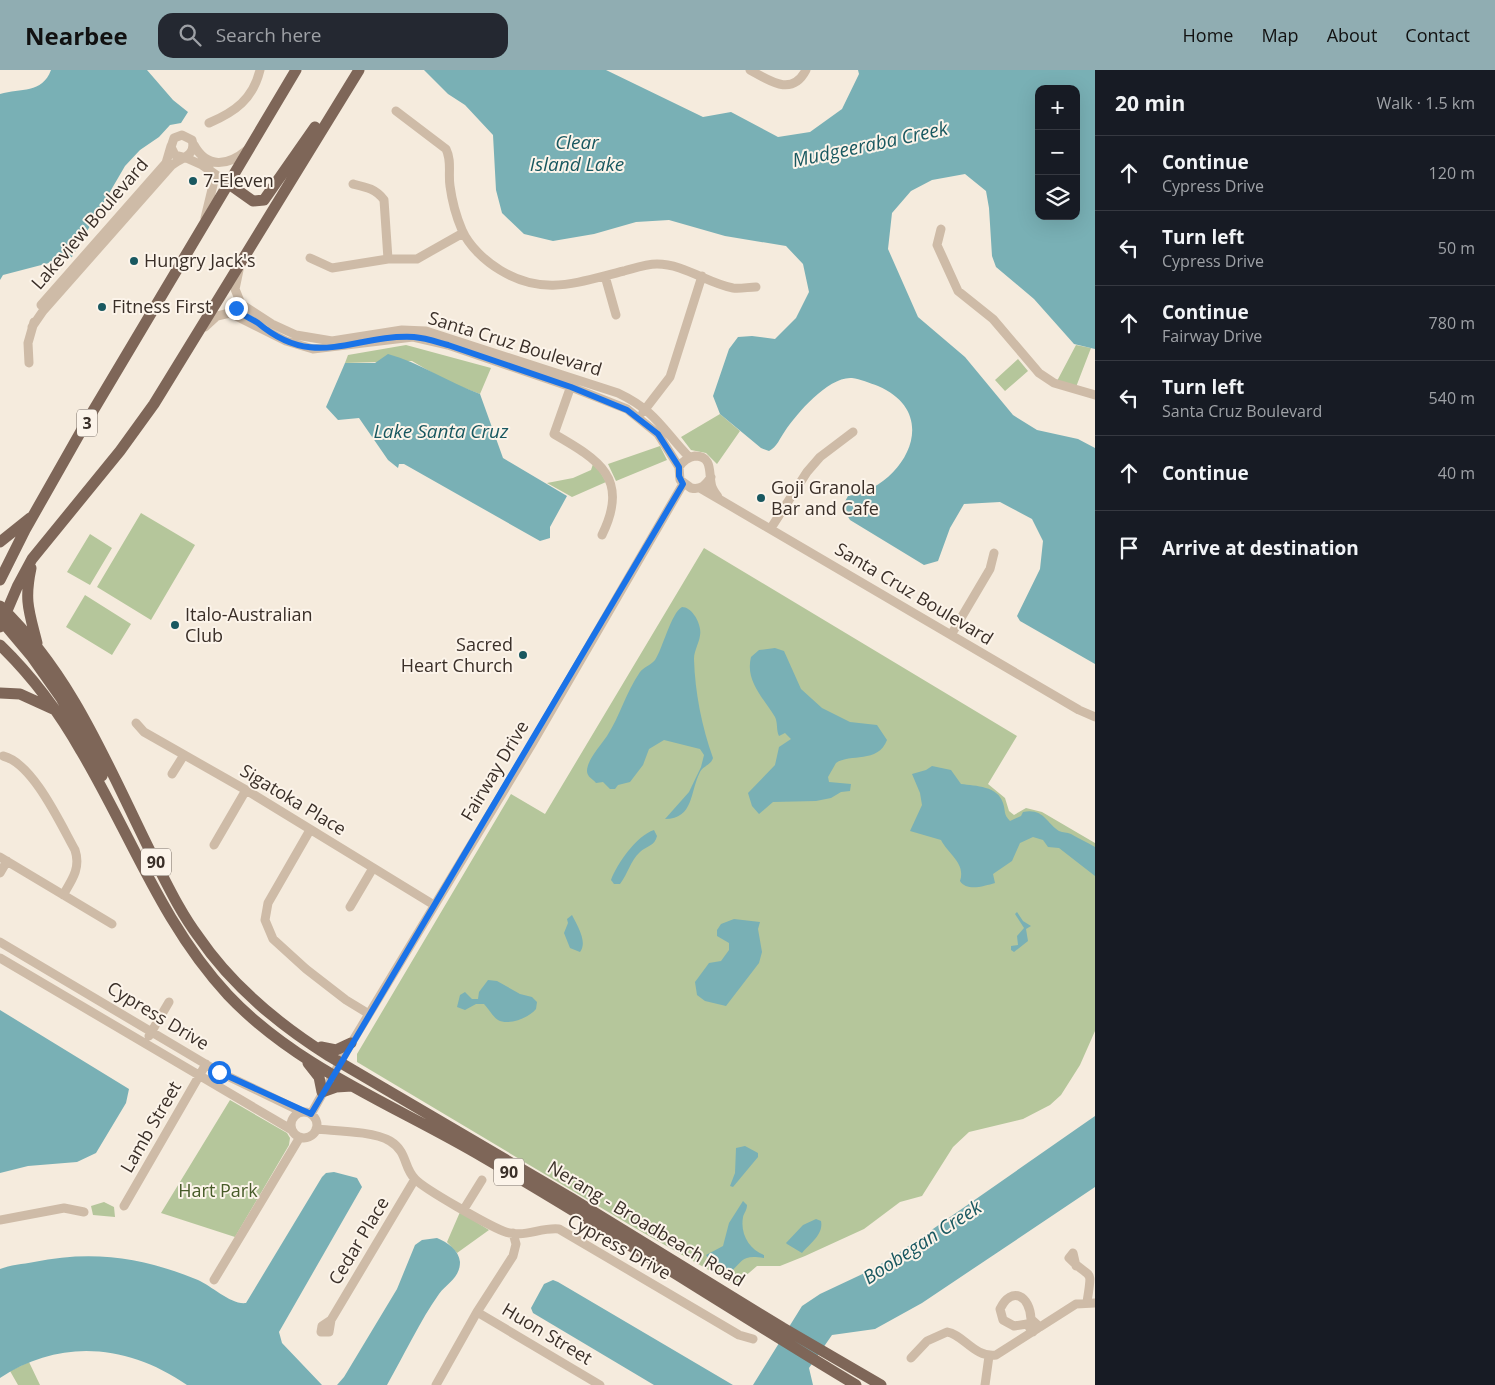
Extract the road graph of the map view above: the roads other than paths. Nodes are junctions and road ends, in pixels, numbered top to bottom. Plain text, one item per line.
1 (260, 70) edge
2 (296, 70) edge
3 (359, 70) edge
4 (750, 70) edge
5 (806, 70) edge
6 (396, 111) dead end
7 (209, 123) dead end
8 (171, 144) junction
9 (194, 145) junction
10 (251, 147) junction
11 (183, 157) junction
12 (210, 170) junction
13 (158, 176) junction
14 (229, 184) junction
15 (353, 184) dead end
16 (941, 229) dead end
17 (202, 230) junction
18 (463, 233) junction
19 (310, 258) dead end
20 (388, 259) junction
21 (242, 260) junction
22 (605, 276) junction
23 (702, 276) junction
24 (756, 287) dead end
25 (245, 307) junction
26 (616, 315) dead end
27 (266, 331) junction
28 (198, 334) junction
29 (303, 342) junction
30 (29, 362) dead end
31 (573, 383) junction
32 (1095, 396) edge
33 (646, 408) junction
34 (639, 417) junction
35 (853, 432) dead end
36 (689, 457) junction
37 (679, 467) junction
38 (711, 477) junction
39 (683, 484) junction
40 (700, 488) junction
41 (719, 497) junction
42 (33, 516) junction
43 (771, 528) junction
44 (602, 535) dead end
45 (0, 542) edge
46 (994, 553) dead end
47 (32, 559) junction
48 (0, 580) edge
49 (2, 617) edge
50 (951, 635) junction
51 (0, 645) edge
52 (38, 646) junction
53 (0, 693) edge
54 (55, 710) junction
55 (1095, 717) edge
56 (136, 723) dead end
57 (184, 754) junction
58 (3, 756) dead end
59 (172, 774) dead end
60 (246, 790) junction
61 (104, 792) junction
62 (310, 830) junction
63 (214, 845) dead end
64 (3, 859) edge
65 (373, 868) junction
66 (0, 873) edge
67 (63, 895) junction
68 (434, 905) junction
69 (350, 906) dead end
70 (112, 924) dead end
71 (0, 942) edge
72 (0, 958) edge
73 (169, 1002) dead end
74 (369, 1014) junction
75 (151, 1031) junction
76 (307, 1042) junction
77 (145, 1043) junction
78 (351, 1043) junction
79 (302, 1055) junction
80 (340, 1062) junction
81 (206, 1064) junction
82 (333, 1074) junction
83 (199, 1076) junction
84 (354, 1086) junction
85 (322, 1092) junction
86 (306, 1113) junction
87 (316, 1129) junction
88 (292, 1130) junction
89 (300, 1137) junction
90 (415, 1179) junction
91 (482, 1180) dead end
92 (124, 1206) dead end
93 (464, 1209) junction
94 (84, 1212) dead end
95 (0, 1220) edge
96 (513, 1233) junction
97 (1076, 1266) dead end
98 (214, 1280) dead end
99 (1091, 1303) edge
100 (477, 1312) junction
101 (331, 1320) dead end
102 (1037, 1330) junction
103 (780, 1333) junction
104 (753, 1339) dead end
105 (989, 1356) junction
106 (821, 1358) junction
107 (911, 1358) dead end
108 (436, 1385) edge
109 (600, 1385) edge
110 (856, 1385) edge
111 (881, 1385) edge
112 (985, 1385) edge

1 - 7 street
2 - 10 main road, 3
3 - 14 main road
3 - 21 main road
4 - 5 street
6 - 18 street
8 - 9 street
8 - 11 street
8 - 13 street, Lakeview Boulevard
9 - 10 street
9 - 11 street
10 - 14 main road, 3
11 - 12 street
11 - 13 street, Lakeview Boulevard
12 - 14 street
12 - 17 street
13 - 30 street, Lakeview Boulevard
14 - 17 main road, 3
15 - 20 street
16 - 32 street
17 - 42 main road, 3
18 - 20 street
18 - 22 street
19 - 20 street
21 - 25 street
21 - 28 main road
22 - 23 street
22 - 26 street
23 - 24 street
23 - 33 street
25 - 27 street
25 - 29 street, Santa Cruz Boulevard
27 - 28 street, Santa Cruz Boulevard
27 - 29 street, Santa Cruz Boulevard
28 - 47 main road
29 - 31 street, Santa Cruz Boulevard
31 - 33 street, Santa Cruz Boulevard
31 - 34 street, Santa Cruz Boulevard
31 - 44 street
33 - 34 street
33 - 36 street, Santa Cruz Boulevard
34 - 37 street, Santa Cruz Boulevard
35 - 43 street
36 - 37 street
36 - 38 street
37 - 39 street
38 - 40 street
38 - 41 street
39 - 40 street
39 - 68 street, Fairway Drive
40 - 41 street, Santa Cruz Boulevard
41 - 43 street, Santa Cruz Boulevard
42 - 45 main road
42 - 48 main road, 3
43 - 50 street, Santa Cruz Boulevard
46 - 50 street
47 - 49 main road
47 - 52 main road
49 - 52 main road, Nerang - Broadbeach Road / 90
49 - 61 main road
50 - 55 street, Santa Cruz Boulevard
51 - 54 main road, 90
52 - 76 main road, Nerang - Broadbeach Road / 90
53 - 54 main road
54 - 61 main road, Nerang - Broadbeach Road / 90
56 - 57 street, Sigatoka Place
57 - 59 street
57 - 60 street, Sigatoka Place
58 - 67 street
60 - 62 street, Sigatoka Place
60 - 63 street
61 - 79 main road, Nerang - Broadbeach Road / 90
62 - 65 street, Sigatoka Place
62 - 74 street
64 - 66 street
64 - 67 street
65 - 68 street, Sigatoka Place
65 - 69 street
67 - 70 street
68 - 74 street, Fairway Drive
71 - 75 street, Cypress Drive
72 - 77 street, Cypress Drive
73 - 75 street
74 - 78 street, Fairway Drive
75 - 77 street
75 - 81 street, Cypress Drive
76 - 78 main road
76 - 80 main road, Nerang - Broadbeach Road / 90
77 - 83 street, Cypress Drive
78 - 80 street, Fairway Drive
79 - 82 main road, Nerang - Broadbeach Road / 90
79 - 85 main road
80 - 82 street, Fairway Drive
80 - 103 main road, Nerang - Broadbeach Road / 90
81 - 83 street, Lamb Street
81 - 86 street, Cypress Drive
82 - 84 main road, Nerang - Broadbeach Road / 90
82 - 85 street
83 - 88 street, Cypress Drive
83 - 92 street, Lamb Street
84 - 85 main road
84 - 103 main road, Nerang - Broadbeach Road / 90
85 - 86 street
86 - 87 street
86 - 88 street
87 - 89 street
87 - 90 street
88 - 89 street
89 - 98 street
90 - 93 street, Cypress Drive
90 - 101 street, Cedar Place
91 - 93 street
93 - 96 street, Cypress Drive
94 - 95 street
96 - 100 street
96 - 104 street, Cypress Drive
97 - 99 street
99 - 102 street
100 - 108 street
100 - 109 street, Huon Street
102 - 102 street
102 - 105 street
103 - 106 main road, Nerang - Broadbeach Road / 90
105 - 107 street
105 - 112 street
106 - 110 main road, Nerang - Broadbeach Road / 90
106 - 111 main road, Nerang - Broadbeach Road / 90

